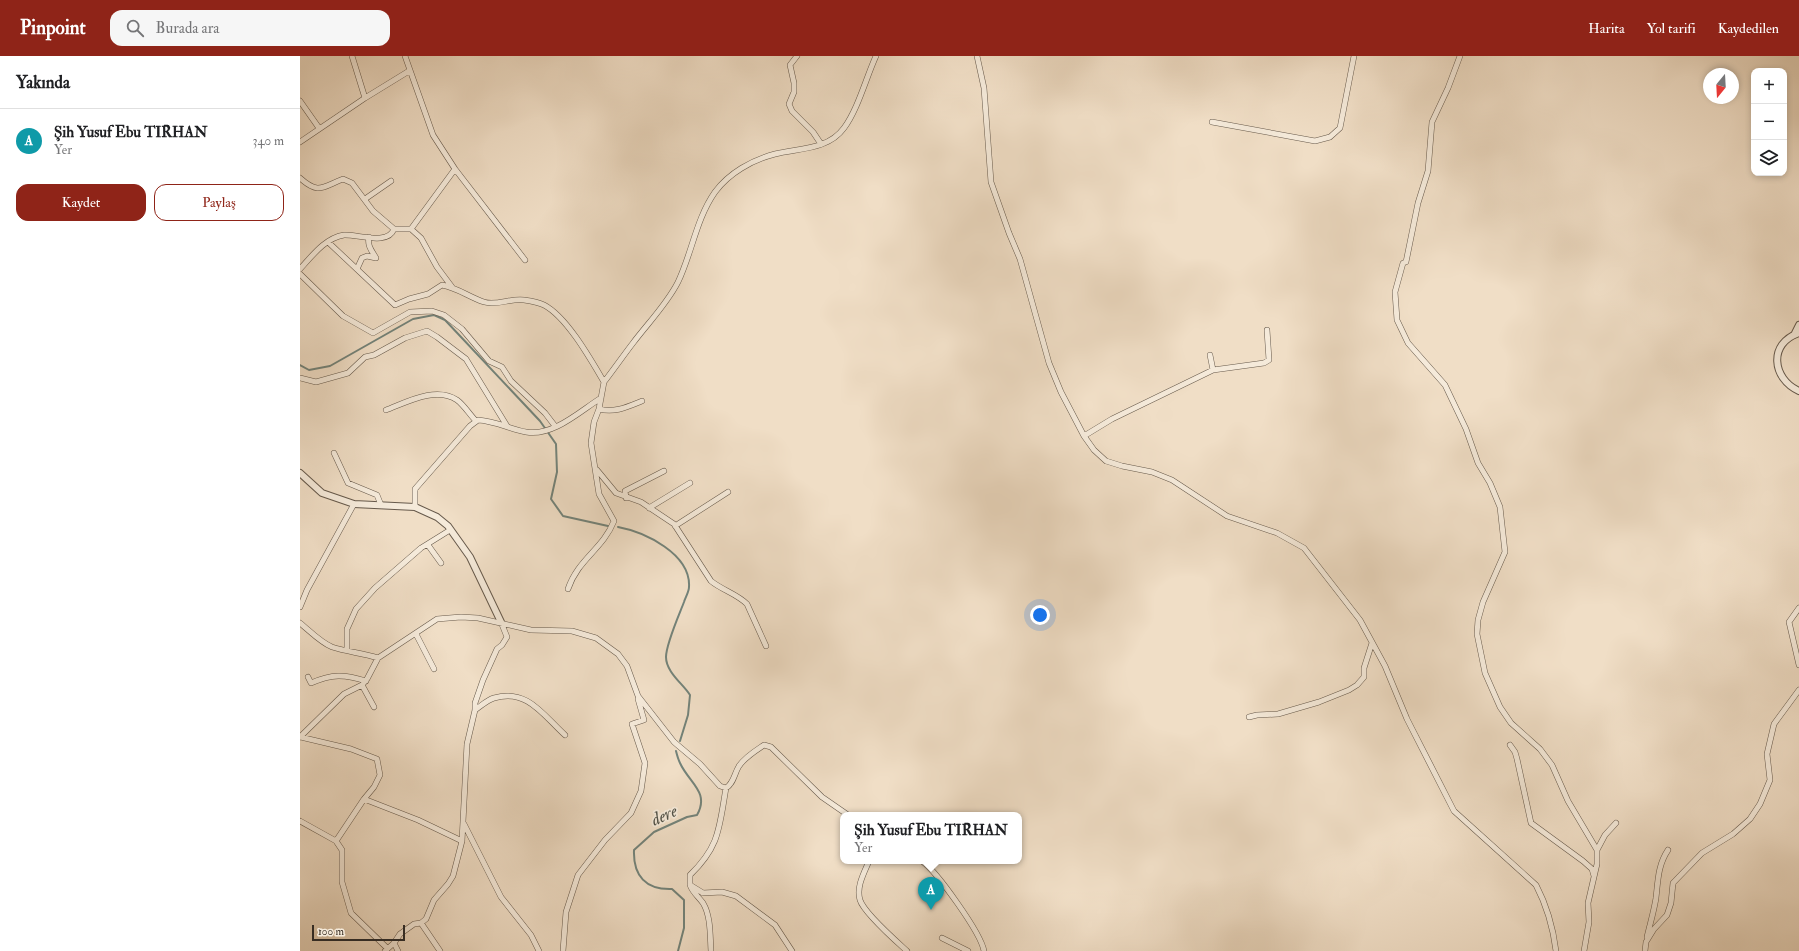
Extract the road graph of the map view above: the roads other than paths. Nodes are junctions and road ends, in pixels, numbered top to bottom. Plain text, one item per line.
1 (352, 56) edge
2 (405, 56) edge
3 (797, 56) edge
4 (876, 56) edge
5 (978, 56) edge
6 (1354, 56) edge
7 (1460, 56) edge
8 (409, 71) junction
9 (365, 98) junction
10 (300, 101) edge
11 (1212, 122) dead end
12 (319, 128) junction
13 (300, 142) edge
14 (821, 144) junction
15 (455, 169) junction
16 (300, 178) edge
17 (391, 181) dead end
18 (365, 199) junction
19 (394, 229) junction
20 (411, 229) junction
21 (369, 237) junction
22 (328, 242) junction
23 (524, 260) dead end
24 (300, 269) edge
25 (357, 269) junction
26 (300, 274) edge
27 (452, 287) junction
28 (1799, 325) edge
29 (1267, 330) dead end
30 (1797, 334) edge
31 (1210, 355) dead end
32 (1213, 370) junction
33 (300, 378) edge
34 (604, 382) junction
35 (1799, 391) edge
36 (600, 398) junction
37 (642, 401) dead end
38 (600, 409) junction
39 (386, 410) dead end
40 (476, 421) junction
41 (507, 426) junction
42 (553, 427) junction
43 (1084, 436) junction
44 (334, 453) dead end
45 (596, 469) junction
46 (664, 471) dead end
47 (300, 473) edge
48 (690, 484) dead end
49 (728, 492) dead end
50 (626, 498) junction
51 (354, 504) junction
52 (381, 505) junction
53 (415, 507) junction
54 (649, 508) junction
55 (675, 526) junction
56 (450, 530) junction
57 (428, 545) junction
58 (441, 563) dead end
59 (568, 589) dead end
60 (300, 607) edge
61 (1799, 608) edge
62 (501, 622) junction
63 (300, 623) edge
64 (416, 634) junction
65 (1372, 643) junction
66 (766, 646) dead end
67 (347, 650) junction
68 (378, 658) junction
69 (1799, 664) edge
70 (434, 669) dead end
71 (308, 677) dead end
72 (364, 683) junction
73 (1799, 690) edge
74 (638, 696) junction
75 (374, 707) dead end
76 (475, 710) junction
77 (1249, 718) dead end
78 (564, 735) dead end
79 (300, 737) edge
80 (1510, 745) dead end
81 (726, 788) junction
82 (364, 799) junction
83 (844, 812) edge
84 (300, 821) edge
85 (463, 823) junction
86 (1616, 823) dead end
87 (336, 841) junction
88 (462, 841) junction
89 (1597, 850) junction
90 (1668, 850) dead end
91 (868, 864) edge
92 (925, 864) edge
93 (1595, 879) junction
94 (690, 885) junction
95 (421, 923) junction
96 (942, 938) dead end
97 (1646, 942) junction
98 (394, 943) junction
99 (386, 949) edge
100 (398, 951) edge
101 (440, 951) edge
102 (539, 951) edge
103 (563, 951) edge
104 (711, 951) edge
105 (792, 951) edge
106 (907, 951) edge
107 (968, 951) edge
108 (984, 951) edge
109 (1556, 951) edge
110 (1584, 951) edge
111 (1645, 951) edge

1 - 9 street
2 - 8 street
3 - 14 street
4 - 14 street
5 - 43 street
6 - 11 street
7 - 89 street
8 - 9 street
8 - 15 street
9 - 12 street
10 - 12 street
12 - 13 street
14 - 34 street
15 - 20 street
15 - 23 street
16 - 18 street
17 - 18 street
18 - 19 street
19 - 20 street
19 - 21 street
20 - 27 street
21 - 22 street
21 - 25 street
22 - 24 street
22 - 25 street
25 - 27 street
26 - 42 street
27 - 34 street
28 - 30 street
29 - 32 street
30 - 35 street
31 - 32 street
32 - 43 street
33 - 41 street
34 - 36 street
36 - 38 street
36 - 42 street
37 - 38 street
38 - 45 street
39 - 40 street
40 - 41 street
40 - 53 street
41 - 42 street
43 - 65 street
44 - 52 street
45 - 50 street
45 - 59 street
46 - 50 street
47 - 51 street
48 - 54 street
49 - 55 street
50 - 54 street
51 - 52 street
51 - 60 street
52 - 53 street
53 - 56 street
54 - 55 street
55 - 66 street
56 - 57 street
56 - 62 street
57 - 58 street
57 - 67 street
61 - 69 street
62 - 64 street
62 - 74 street
62 - 76 street
63 - 67 street
64 - 68 street
64 - 70 street
65 - 77 street
65 - 109 street
67 - 68 street
68 - 72 street
71 - 72 street
72 - 75 street
72 - 79 street
73 - 97 street
74 - 81 street
74 - 103 street
76 - 78 street
76 - 85 street
79 - 82 street
80 - 93 street
81 - 83 street
81 - 94 street
82 - 87 street
82 - 88 street
84 - 87 street
85 - 88 street
85 - 102 street
86 - 89 street
87 - 99 street
88 - 95 street
89 - 93 street
90 - 97 street
91 - 106 street
92 - 108 street
93 - 110 street
94 - 104 street
94 - 105 street
95 - 98 street
95 - 101 street
96 - 107 street
97 - 111 street
98 - 99 street
98 - 100 street

